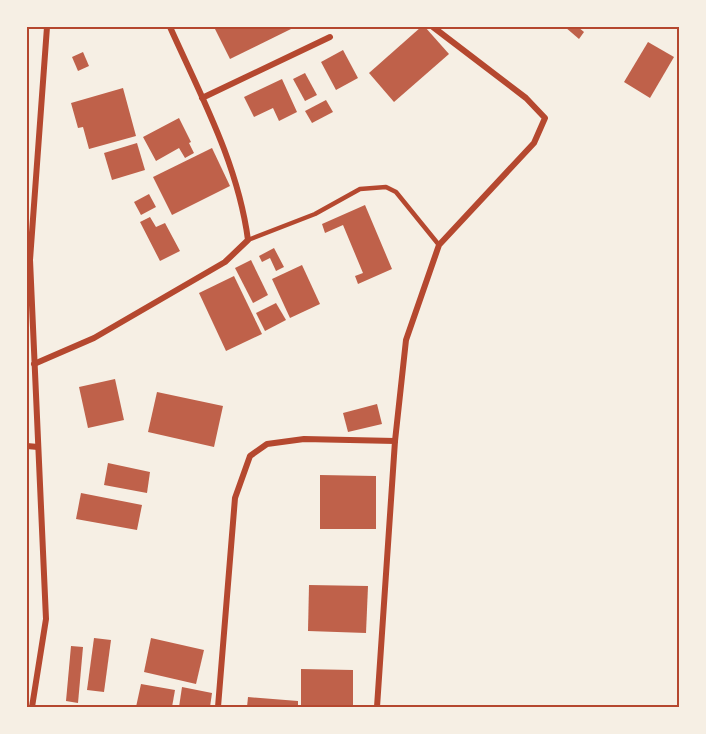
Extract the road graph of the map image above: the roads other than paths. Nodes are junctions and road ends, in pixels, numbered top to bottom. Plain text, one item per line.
1 (47, 27) edge
2 (170, 27) edge
3 (433, 27) edge
4 (330, 37) dead end
5 (202, 98) junction
6 (248, 240) junction
7 (439, 245) junction
8 (29, 260) edge
9 (34, 364) junction
10 (395, 441) junction
11 (27, 446) edge
12 (38, 447) junction
13 (32, 707) edge
14 (218, 707) edge
15 (377, 707) edge

1 - 8 street
2 - 5 street
3 - 7 street
4 - 5 street
5 - 6 street
6 - 7 lane
6 - 9 street
7 - 10 street
8 - 9 street
9 - 12 street
10 - 14 street
10 - 15 street
11 - 12 street
12 - 13 street

